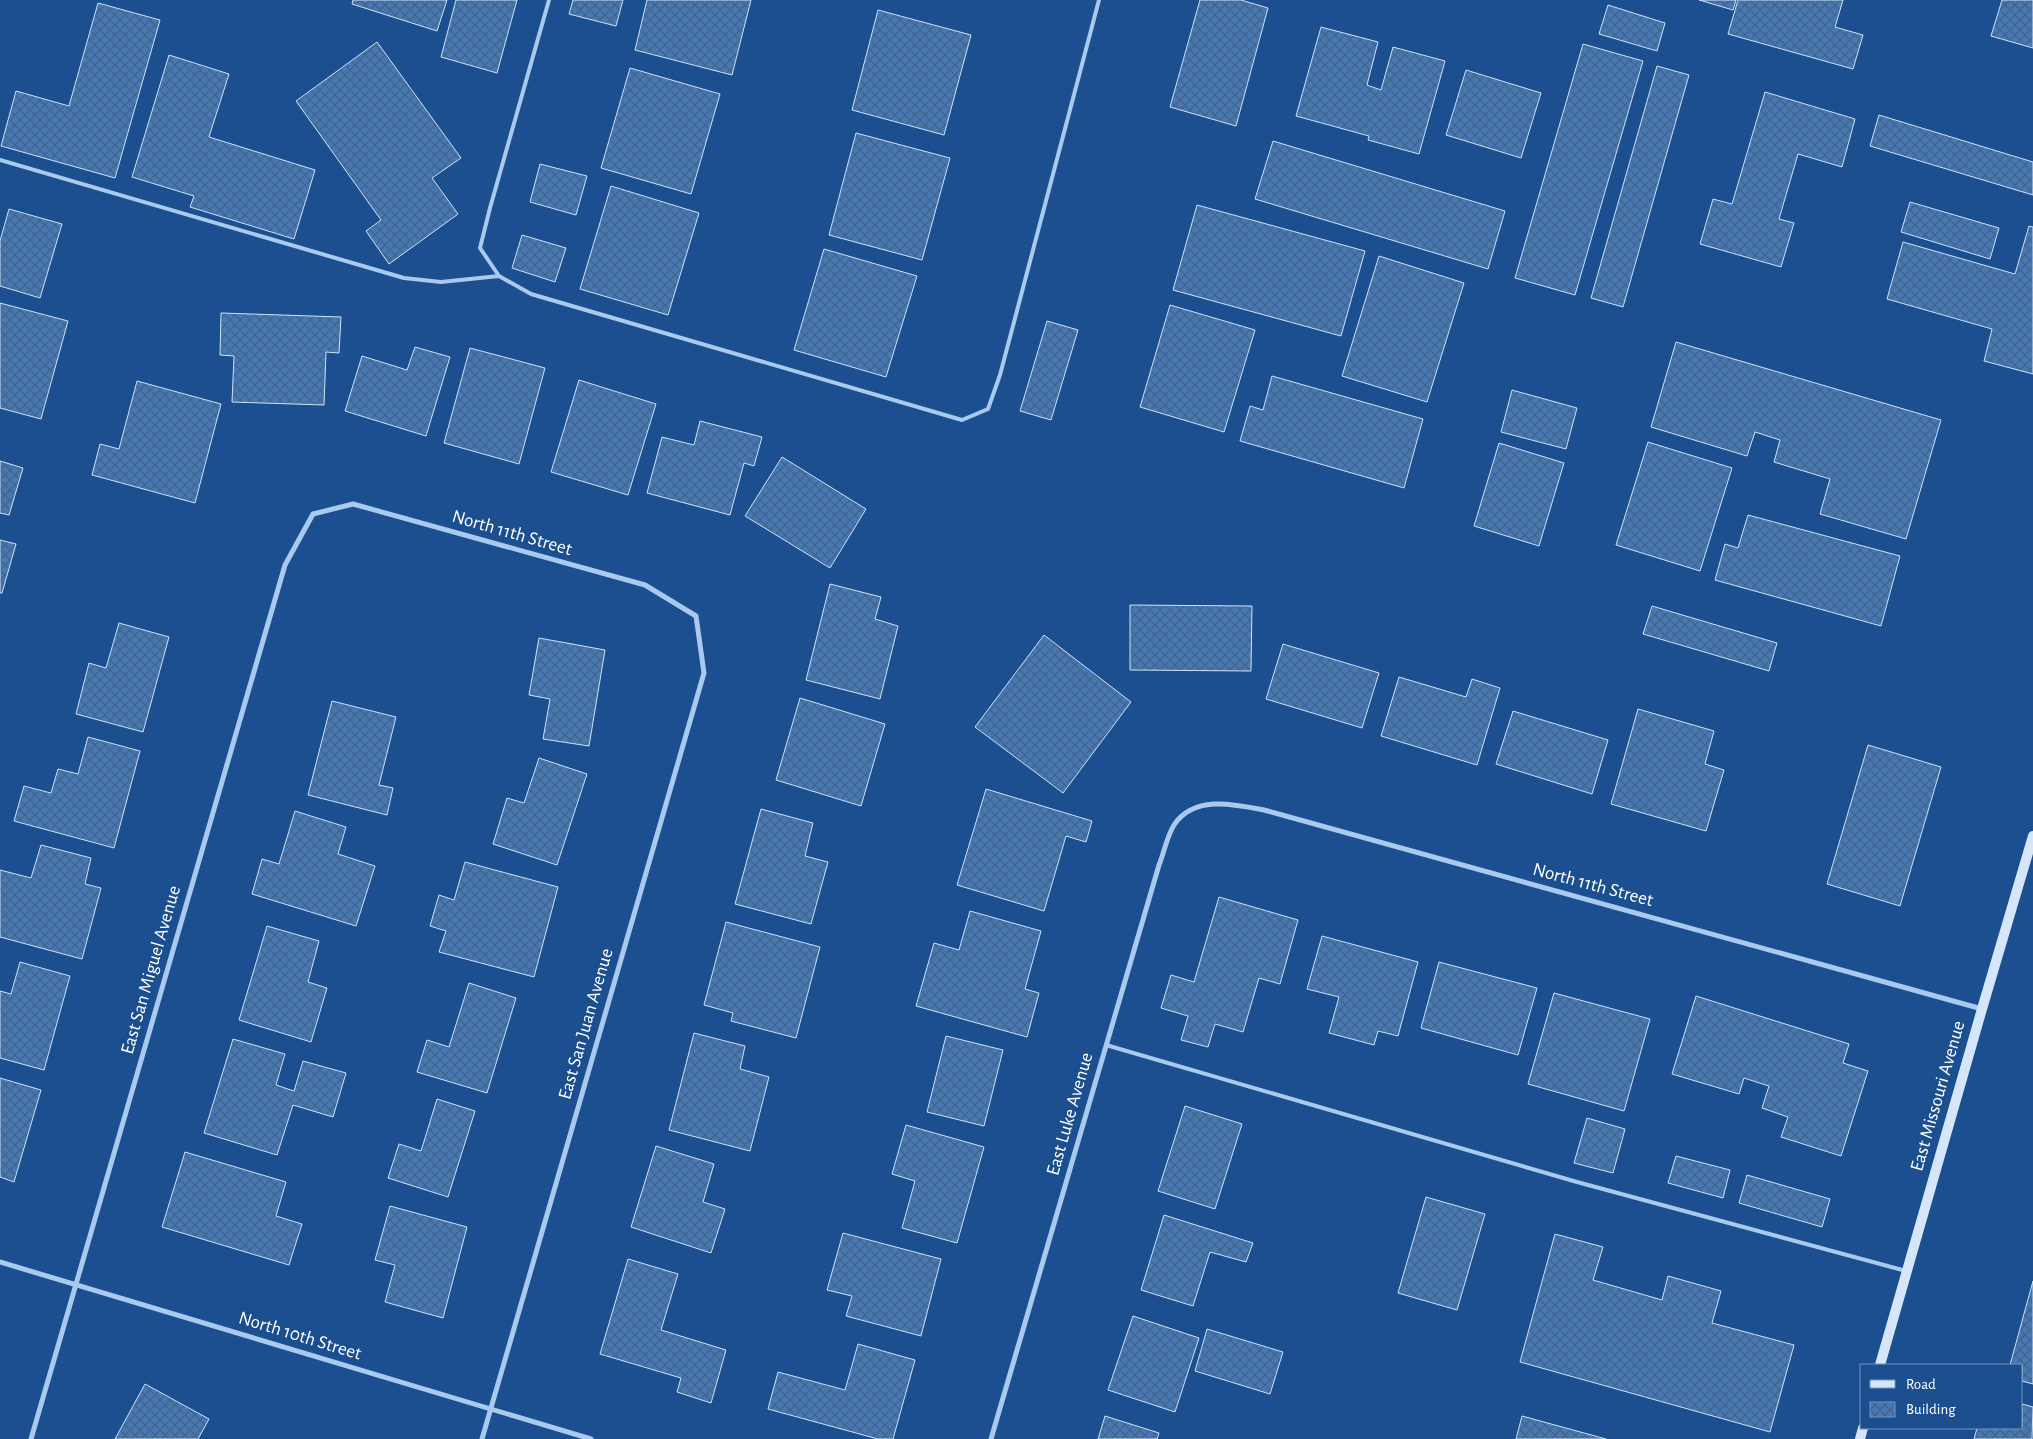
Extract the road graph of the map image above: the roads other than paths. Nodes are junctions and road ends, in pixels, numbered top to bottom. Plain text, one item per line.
1 (549, 0) edge
2 (1099, 0) edge
3 (0, 160) edge
4 (499, 276) junction
5 (313, 514) joint
6 (696, 616) joint
7 (1194, 807) joint
8 (2033, 836) edge
9 (1982, 1008) junction
10 (1106, 1046) junction
11 (0, 1262) edge
12 (1906, 1271) junction
13 (75, 1284) junction
14 (1880, 1364) edge
15 (490, 1409) junction
16 (31, 1439) edge
17 (482, 1439) edge
18 (591, 1439) edge
19 (991, 1439) edge

1 - 4 lane
2 - 4 lane
3 - 4 lane
5 - 6 street, North 11th Street
5 - 13 street, East San Miguel Avenue
6 - 15 street, East San Juan Avenue
7 - 9 street, North 11th Street
7 - 10 street, East Luke Avenue
8 - 9 main road, East Missouri Avenue
9 - 12 main road, East Missouri Avenue
10 - 12 lane
10 - 19 street, East Luke Avenue
11 - 13 street, North 10th Street
12 - 14 main road, East Missouri Avenue
13 - 15 street, North 10th Street
13 - 16 street, East San Miguel Avenue
15 - 17 street, East San Juan Avenue
15 - 18 street, North 10th Street

